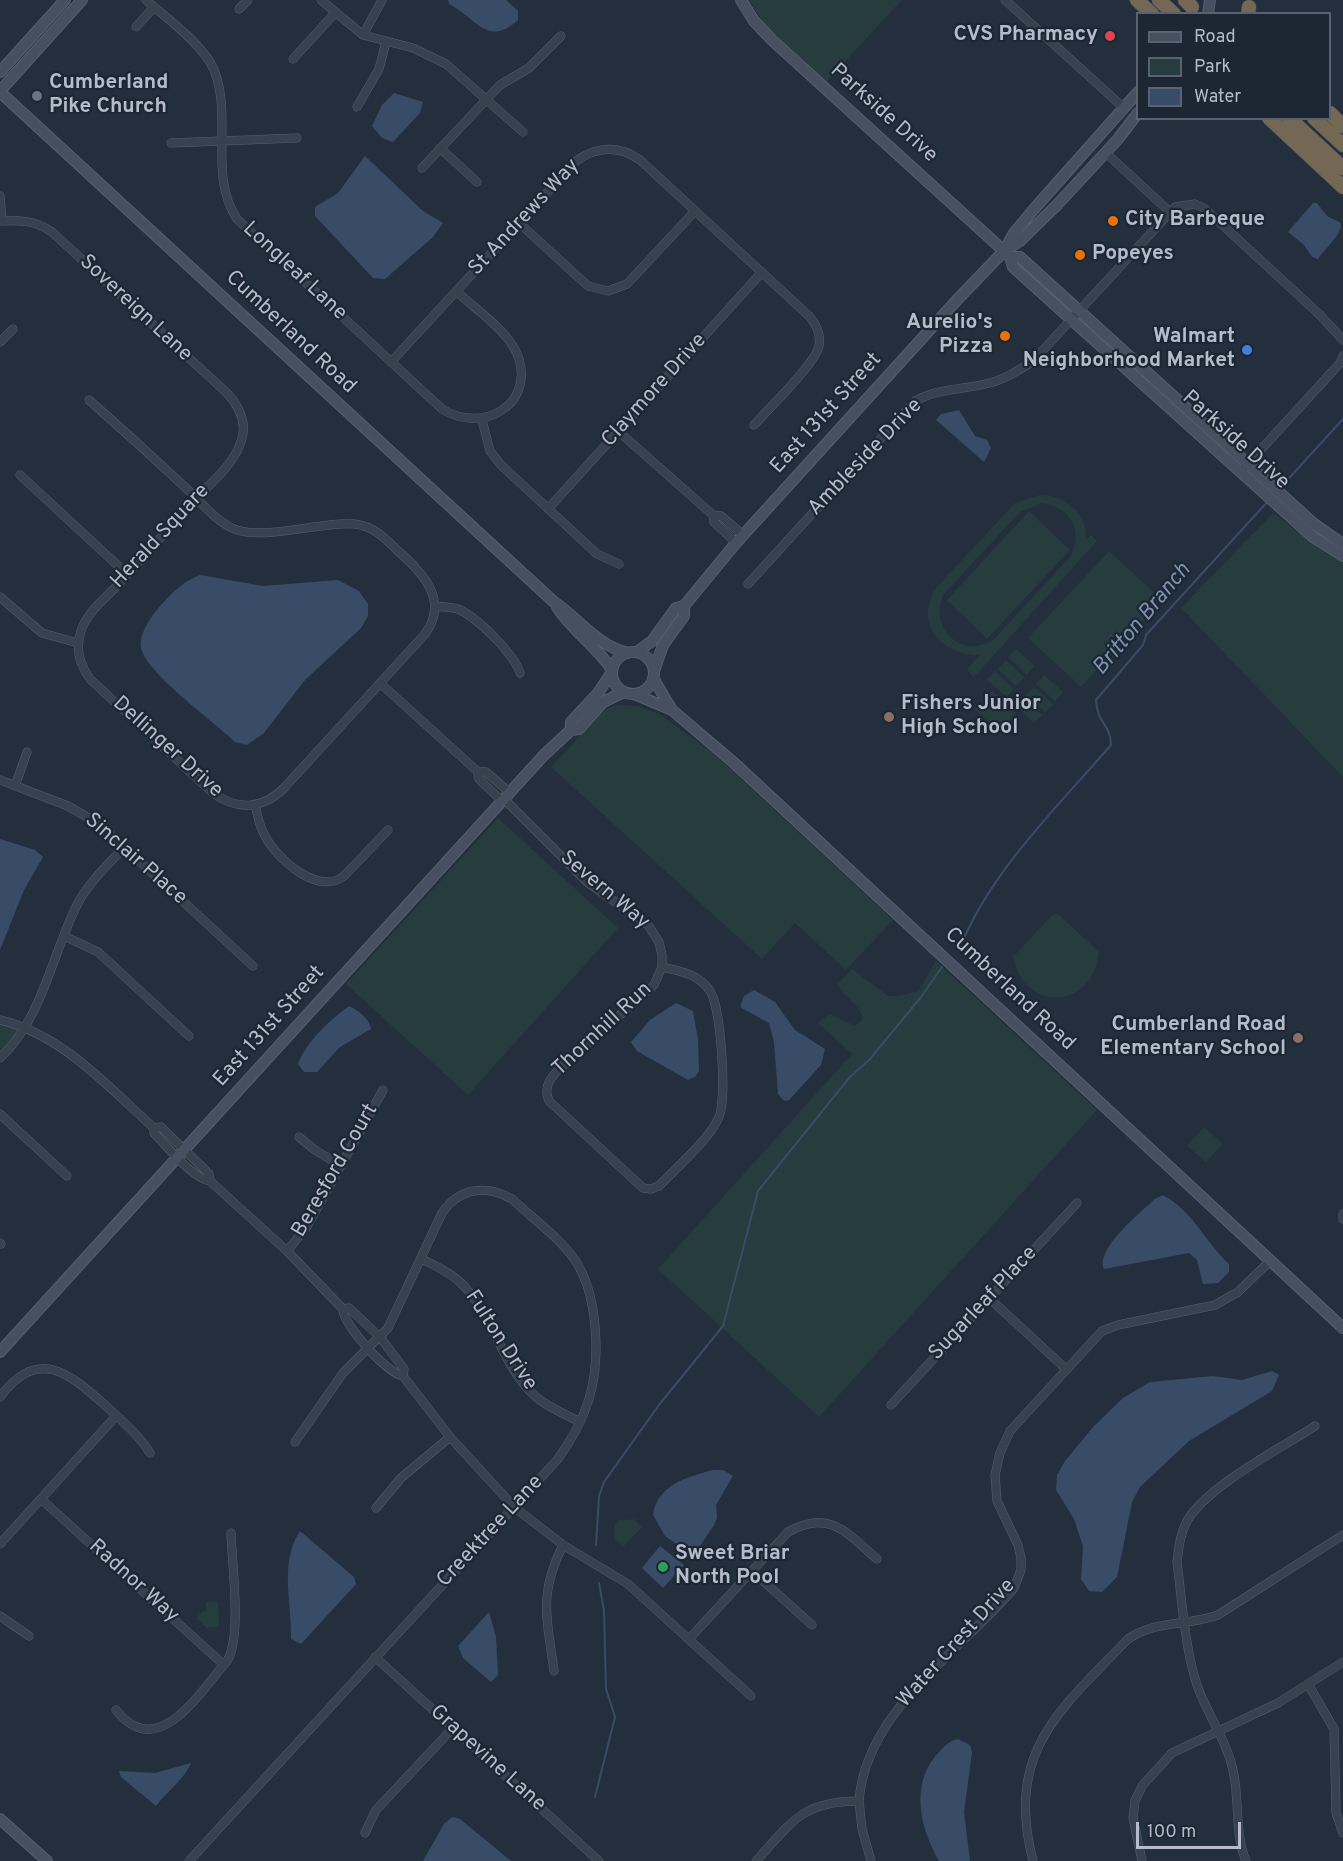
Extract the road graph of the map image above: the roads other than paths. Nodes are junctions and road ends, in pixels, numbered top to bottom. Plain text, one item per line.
1 (65, 0) edge
2 (82, 0) edge
3 (147, 0) edge
4 (248, 0) edge
5 (321, 0) edge
6 (382, 0) edge
7 (741, 0) edge
8 (1005, 0) edge
9 (1137, 0) edge
10 (1159, 0) edge
11 (154, 7) junction
12 (239, 9) dead end
13 (1150, 12) edge
14 (1172, 12) edge
15 (335, 13) junction
16 (136, 27) dead end
17 (363, 35) junction
18 (561, 36) dead end
19 (386, 42) junction
20 (293, 59) dead end
21 (0, 72) edge
22 (0, 92) edge
23 (1136, 93) edge
24 (487, 98) junction
25 (357, 107) dead end
26 (1124, 108) junction
27 (1136, 114) edge
28 (1331, 115) edge
29 (1271, 120) edge
30 (1291, 120) edge
31 (1316, 120) edge
32 (1343, 126) edge
33 (523, 132) dead end
34 (297, 138) dead end
35 (223, 142) junction
36 (171, 143) dead end
37 (1343, 145) edge
38 (440, 148) junction
39 (1106, 153) junction
40 (422, 168) dead end
41 (1343, 168) edge
42 (477, 182) dead end
43 (1343, 187) edge
44 (0, 196) edge
45 (695, 210) junction
46 (1170, 212) junction
47 (1, 221) edge
48 (519, 223) junction
49 (1007, 254) junction
50 (762, 272) junction
51 (456, 291) junction
52 (1075, 315) junction
53 (13, 328) dead end
54 (1343, 340) edge
55 (0, 342) edge
56 (1343, 356) edge
57 (391, 362) junction
58 (89, 400) dead end
59 (482, 420) junction
60 (754, 425) dead end
61 (243, 430) joint
62 (618, 431) junction
63 (1244, 468) junction
64 (20, 475) dead end
65 (197, 498) junction
66 (1282, 502) junction
67 (548, 509) junction
68 (740, 539) junction
69 (1343, 544) edge
70 (1343, 556) edge
71 (619, 564) dead end
72 (127, 574) junction
73 (748, 584) dead end
74 (0, 597) edge
75 (554, 602) junction
76 (435, 606) junction
77 (684, 606) junction
78 (78, 643) junction
79 (632, 652) junction
80 (612, 671) junction
81 (520, 673) dead end
82 (653, 674) junction
83 (380, 683) junction
84 (629, 693) junction
85 (672, 710) junction
86 (571, 730) junction
87 (27, 752) dead end
88 (0, 780) edge
89 (15, 786) junction
90 (505, 797) junction
91 (255, 805) junction
92 (387, 830) dead end
93 (124, 847) junction
94 (64, 936) junction
95 (253, 966) dead end
96 (662, 967) junction
97 (0, 1020) edge
98 (25, 1028) junction
99 (189, 1036) dead end
100 (0, 1058) edge
101 (383, 1090) dead end
102 (0, 1114) edge
103 (299, 1137) dead end
104 (182, 1153) junction
105 (341, 1166) junction
106 (67, 1176) dead end
107 (1077, 1203) dead end
108 (1343, 1214) edge
109 (1343, 1219) edge
110 (287, 1251) junction
111 (422, 1259) junction
112 (1270, 1261) junction
113 (989, 1298) junction
114 (343, 1309) junction
115 (1342, 1324) edge
116 (380, 1338) junction
117 (368, 1349) junction
118 (0, 1352) edge
119 (1066, 1369) junction
120 (404, 1376) junction
121 (0, 1397) edge
122 (891, 1406) dead end
123 (116, 1416) junction
124 (580, 1422) junction
125 (1315, 1426) dead end
126 (450, 1437) junction
127 (295, 1442) dead end
128 (150, 1453) dead end
129 (41, 1499) junction
130 (514, 1507) junction
131 (376, 1508) dead end
132 (231, 1533) dead end
133 (1343, 1534) edge
134 (0, 1544) edge
135 (563, 1545) junction
136 (877, 1559) dead end
137 (752, 1570) junction
138 (0, 1616) edge
139 (1186, 1621) junction
140 (812, 1625) dead end
141 (29, 1636) dead end
142 (689, 1639) junction
143 (375, 1657) junction
144 (1343, 1662) edge
145 (224, 1665) junction
146 (554, 1671) dead end
147 (1308, 1684) junction
148 (751, 1696) dead end
149 (116, 1710) dead end
150 (453, 1728) junction
151 (1220, 1731) junction
152 (859, 1801) junction
153 (0, 1819) edge
154 (365, 1833) dead end
155 (1343, 1833) edge
156 (47, 1861) edge
157 (189, 1861) edge
158 (599, 1861) edge
159 (756, 1861) edge
160 (871, 1861) edge
161 (1033, 1861) edge
162 (1142, 1861) edge
163 (1246, 1861) edge

1 - 21 street
2 - 22 street
3 - 11 street, Longleaf Lane
4 - 12 street
5 - 15 street
6 - 17 street
7 - 49 street, Parkside Drive
8 - 26 street
9 - 13 highway
10 - 14 highway
11 - 16 street
11 - 35 street, Longleaf Lane
15 - 17 street
15 - 20 street
17 - 19 street
18 - 24 street
19 - 24 street
19 - 25 street
22 - 75 street, Cumberland Road
23 - 26 street, East 131st Street
24 - 33 street
24 - 38 street
26 - 49 street, East 131st Street
27 - 39 street, East 131st Street
28 - 32 highway
29 - 43 highway
30 - 41 highway
31 - 37 highway
34 - 35 street
35 - 36 street
35 - 57 street, Longleaf Lane
38 - 40 street
38 - 42 street
39 - 46 street
39 - 49 street, East 131st Street
44 - 47 street
45 - 48 street, St Andrews Way
45 - 48 street
45 - 50 street, St Andrews Way
46 - 52 street, Ambleside Drive
46 - 54 street, Ambleside Drive
47 - 61 street, Sovereign Lane
48 - 51 street, St Andrews Way
49 - 52 street, Parkside Drive
49 - 68 street, East 131st Street
50 - 60 street, St Andrews Way
50 - 62 street, Claymore Drive
51 - 57 street, St Andrews Way
51 - 59 street
52 - 63 street, Parkside Drive
52 - 73 street, Ambleside Drive
53 - 55 street
56 - 63 street
57 - 59 street, Longleaf Lane
58 - 65 street
59 - 67 street
61 - 65 street, Herald Square
62 - 67 street, Claymore Drive
62 - 68 street
63 - 66 street, Parkside Drive
64 - 72 street
65 - 72 street, Herald Square
65 - 76 street
66 - 69 street, Parkside Drive
66 - 70 street, Parkside Drive
67 - 71 street
68 - 77 street, East 131st Street
72 - 78 street, Herald Square
74 - 78 street
75 - 79 street, Cumberland Road
75 - 80 street, Cumberland Road
76 - 81 street
76 - 83 street
77 - 79 street, East 131st Street
77 - 82 street, East 131st Street
78 - 91 street, Dellinger Drive
79 - 80 street
79 - 82 street
80 - 84 street
80 - 86 street, East 131st Street
82 - 84 street
82 - 85 street, Cumberland Road
83 - 90 street, Severn Way
83 - 91 street
84 - 85 street, Cumberland Road
84 - 86 street, East 131st Street
85 - 112 street, Cumberland Road
86 - 90 street, East 131st Street
87 - 89 street
88 - 89 street, Sinclair Place
89 - 93 street, Sinclair Place
90 - 96 street, Severn Way
90 - 104 street, East 131st Street
91 - 92 street
93 - 94 street
93 - 95 street, Sinclair Place
94 - 98 street
94 - 99 street
96 - 96 street, Thornhill Run
97 - 98 street
98 - 100 street
98 - 104 street
101 - 105 street, Beresford Court
102 - 106 street
103 - 105 street
104 - 110 street
104 - 118 street, East 131st Street
105 - 110 street, Beresford Court
107 - 113 street, Sugarleaf Place
108 - 109 street
110 - 114 street
111 - 116 street
111 - 124 street, Fulton Drive
111 - 124 street, Creektree Lane
112 - 115 street, Cumberland Road
112 - 119 street, Water Crest Drive
113 - 119 street
113 - 122 street, Sugarleaf Place
114 - 116 street
114 - 117 street
116 - 117 street
116 - 120 street
117 - 120 street
117 - 127 street
119 - 152 street, Water Crest Drive
120 - 126 street
121 - 123 street
123 - 128 street
123 - 129 street
124 - 130 street, Creektree Lane
125 - 139 street
126 - 130 street
126 - 131 street
129 - 134 street
129 - 145 street, Radnor Way
130 - 135 street
130 - 143 street, Creektree Lane
132 - 145 street
133 - 139 street
135 - 142 street
135 - 146 street
136 - 137 street
137 - 140 street
137 - 142 street
138 - 141 street
139 - 151 street
139 - 161 street
142 - 148 street
143 - 150 street, Grapevine Lane
143 - 157 street, Creektree Lane
144 - 147 street
145 - 149 street
147 - 151 street
147 - 155 street
150 - 154 street
150 - 158 street, Grapevine Lane
151 - 162 street
151 - 163 street
152 - 159 street
152 - 160 street, Water Crest Drive
153 - 156 street

